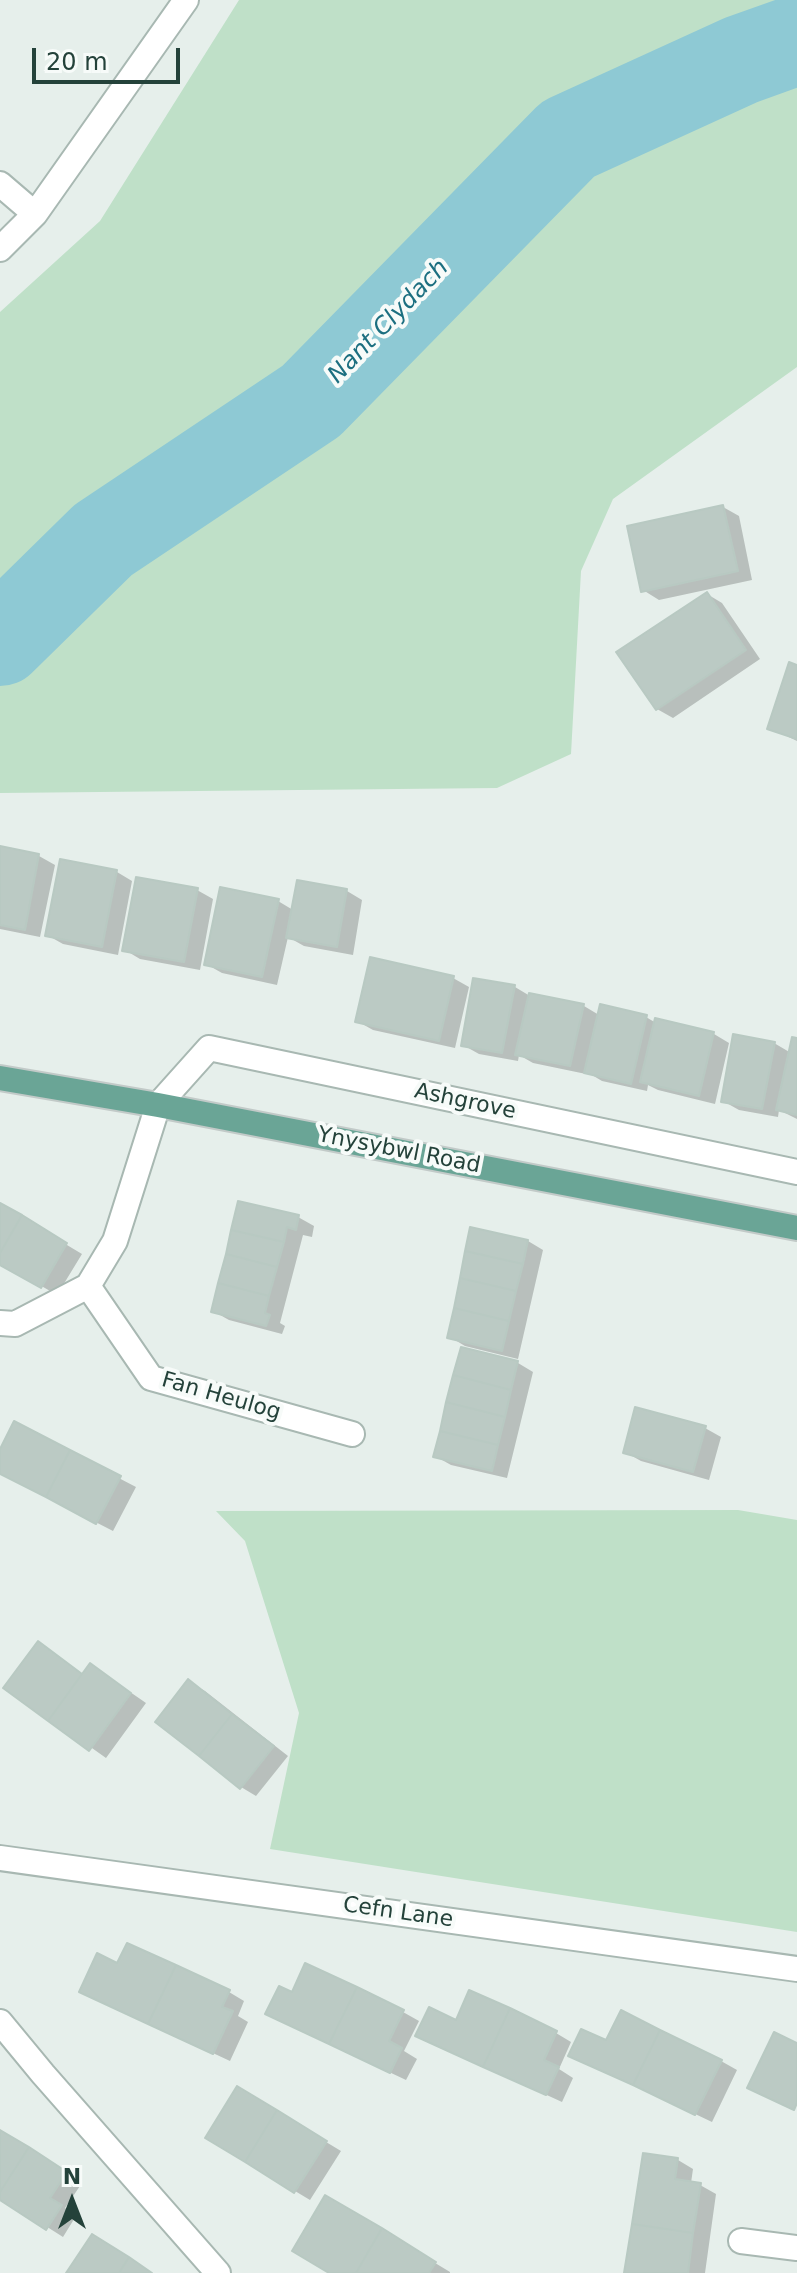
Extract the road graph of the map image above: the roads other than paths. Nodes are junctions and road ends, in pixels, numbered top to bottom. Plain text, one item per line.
1 (186, 0) edge
2 (0, 184) edge
3 (35, 214) junction
4 (0, 249) edge
5 (0, 1078) edge
6 (158, 1105) junction
7 (797, 1172) edge
8 (797, 1228) edge
9 (88, 1286) junction
10 (0, 1323) edge
11 (352, 1434) dead end
12 (0, 1858) edge
13 (797, 1969) edge
14 (0, 2022) edge
15 (741, 2241) dead end
16 (797, 2248) edge
17 (218, 2273) edge

1 - 3 street
2 - 3 street
3 - 4 street
5 - 6 main road, Ynysybwl Road
6 - 7 street, Ashgrove
6 - 8 main road, Ynysybwl Road
6 - 9 street
9 - 10 street
9 - 11 street, Fan Heulog
12 - 13 street, Cefn Lane
14 - 17 street
15 - 16 street

